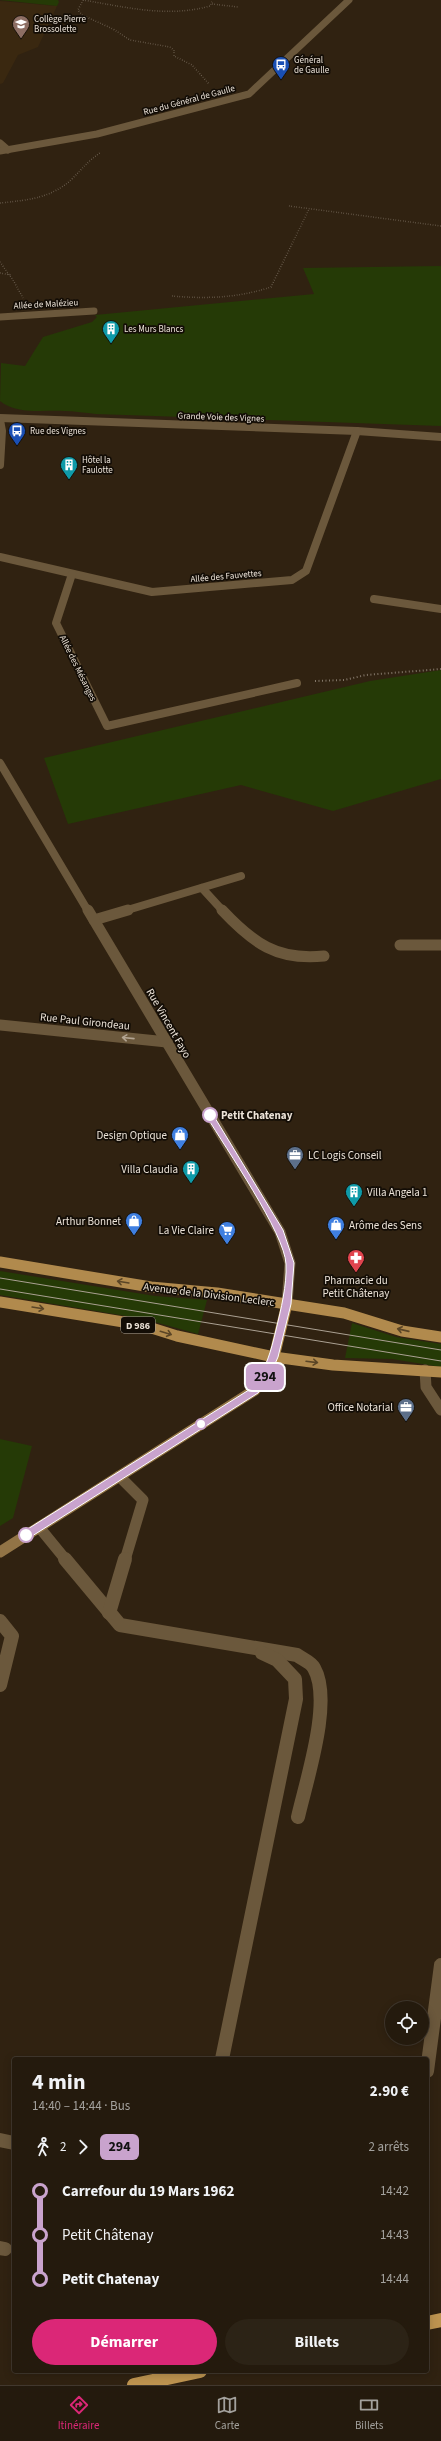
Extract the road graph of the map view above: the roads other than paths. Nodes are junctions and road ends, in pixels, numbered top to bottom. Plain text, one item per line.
1 (349, 0) edge
2 (0, 143) edge
3 (8, 150) junction
4 (0, 151) edge
5 (94, 311) dead end
6 (0, 317) edge
7 (0, 419) edge
8 (357, 431) junction
9 (441, 437) edge
10 (0, 465) edge
11 (0, 557) edge
12 (72, 574) junction
13 (374, 599) dead end
14 (441, 609) edge
15 (297, 683) road end
16 (0, 763) edge
17 (241, 876) dead end
18 (202, 888) junction
19 (94, 920) junction
20 (400, 945) dead end
21 (441, 945) edge
22 (324, 956) dead end
23 (0, 1025) edge
24 (167, 1042) junction
25 (0, 1262) edge
26 (0, 1302) edge
27 (287, 1304) junction
28 (441, 1337) edge
29 (274, 1357) junction
30 (426, 1370) junction
31 (441, 1372) edge
32 (441, 1410) edge
33 (119, 1476) junction
34 (39, 1527) junction
35 (0, 1552) edge
36 (109, 1613) junction
37 (0, 1621) edge
38 (253, 1648) junction
39 (0, 1685) edge
40 (298, 1817) dead end
41 (441, 1965) edge
42 (222, 2057) edge
43 (429, 2057) edge
44 (0, 2140) edge
45 (12, 2143) edge
46 (441, 2320) edge
47 (429, 2323) edge
48 (191, 2373) edge
49 (134, 2385) edge

1 - 3 street, Rue du Général de Gaulle
2 - 3 street
3 - 4 street, Rue du Général de Gaulle
5 - 6 street, Allée de Malézieu
7 - 8 street, Grande Voie des Vignes
7 - 10 street
8 - 9 street, Grande Voie des Vignes
8 - 12 street, Allée des Fauvettes
11 - 12 street, Allée des Fauvettes
12 - 15 street, Allée des Mésanges
13 - 14 street
16 - 19 street, Rue Vincent Fayo
17 - 18 street
18 - 19 street
18 - 22 street
19 - 24 street, Rue Vincent Fayo
20 - 21 street
24 -> 23 street, Rue Paul Girondeau
24 - 27 street, Rue Vincent Fayo
27 -> 25 main road, Avenue de la Division Leclerc
26 -> 29 main road, D 986
28 -> 27 main road, Avenue de la Division Leclerc
27 - 29 main road
29 -> 30 main road, D 986
29 - 33 main road
30 - 31 main road, D 986
30 - 32 street
33 - 34 main road
33 - 36 street
34 - 35 main road
34 - 36 street
36 - 38 street
37 - 39 street
38 - 40 street
38 - 42 street
41 - 43 street
44 - 45 street
46 - 47 highway
48 - 49 highway

